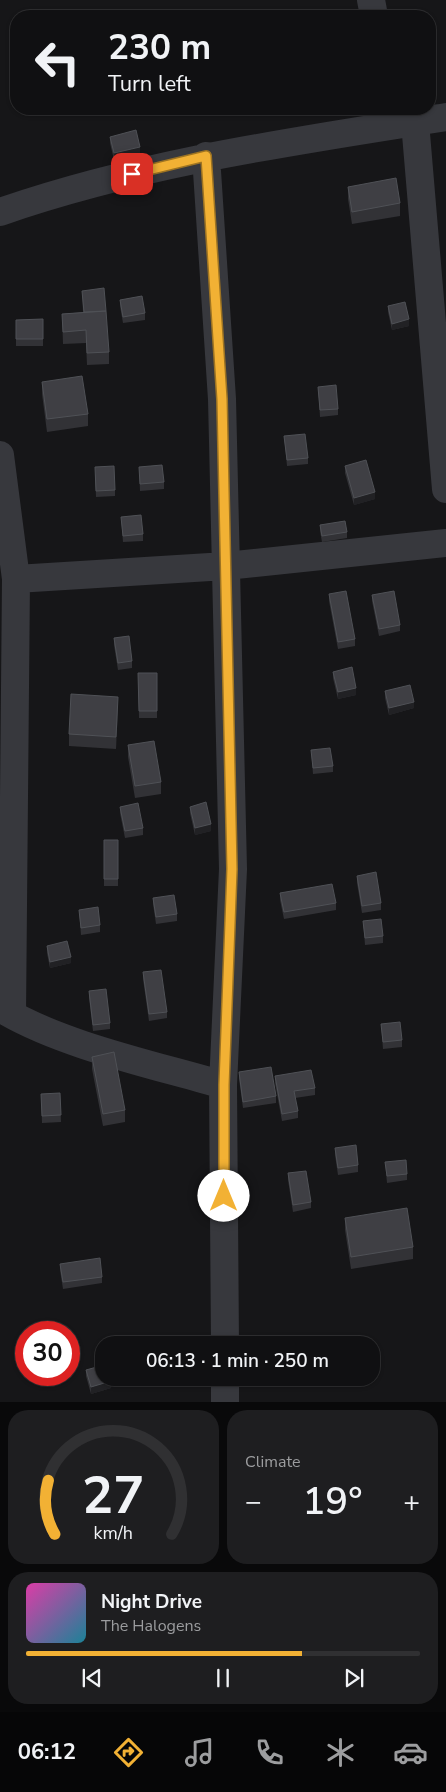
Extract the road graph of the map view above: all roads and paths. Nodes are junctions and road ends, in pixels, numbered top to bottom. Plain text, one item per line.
1 (446, 117) edge
2 (400, 118) edge
3 (206, 156) junction
4 (0, 212) edge
5 (0, 455) edge
6 (446, 488) edge
7 (446, 543) edge
8 (226, 566) junction
9 (16, 579) junction
10 (6, 1012) edge
11 (224, 1085) junction
12 (225, 1336) edge
13 (225, 1386) edge
14 (226, 1402) edge

1 - 2 street
2 - 3 street
2 - 6 street
3 - 4 street
3 - 8 street
5 - 9 street
7 - 8 street
8 - 9 street
8 - 11 street
9 - 10 street
10 - 11 street
11 - 12 street
13 - 14 street

